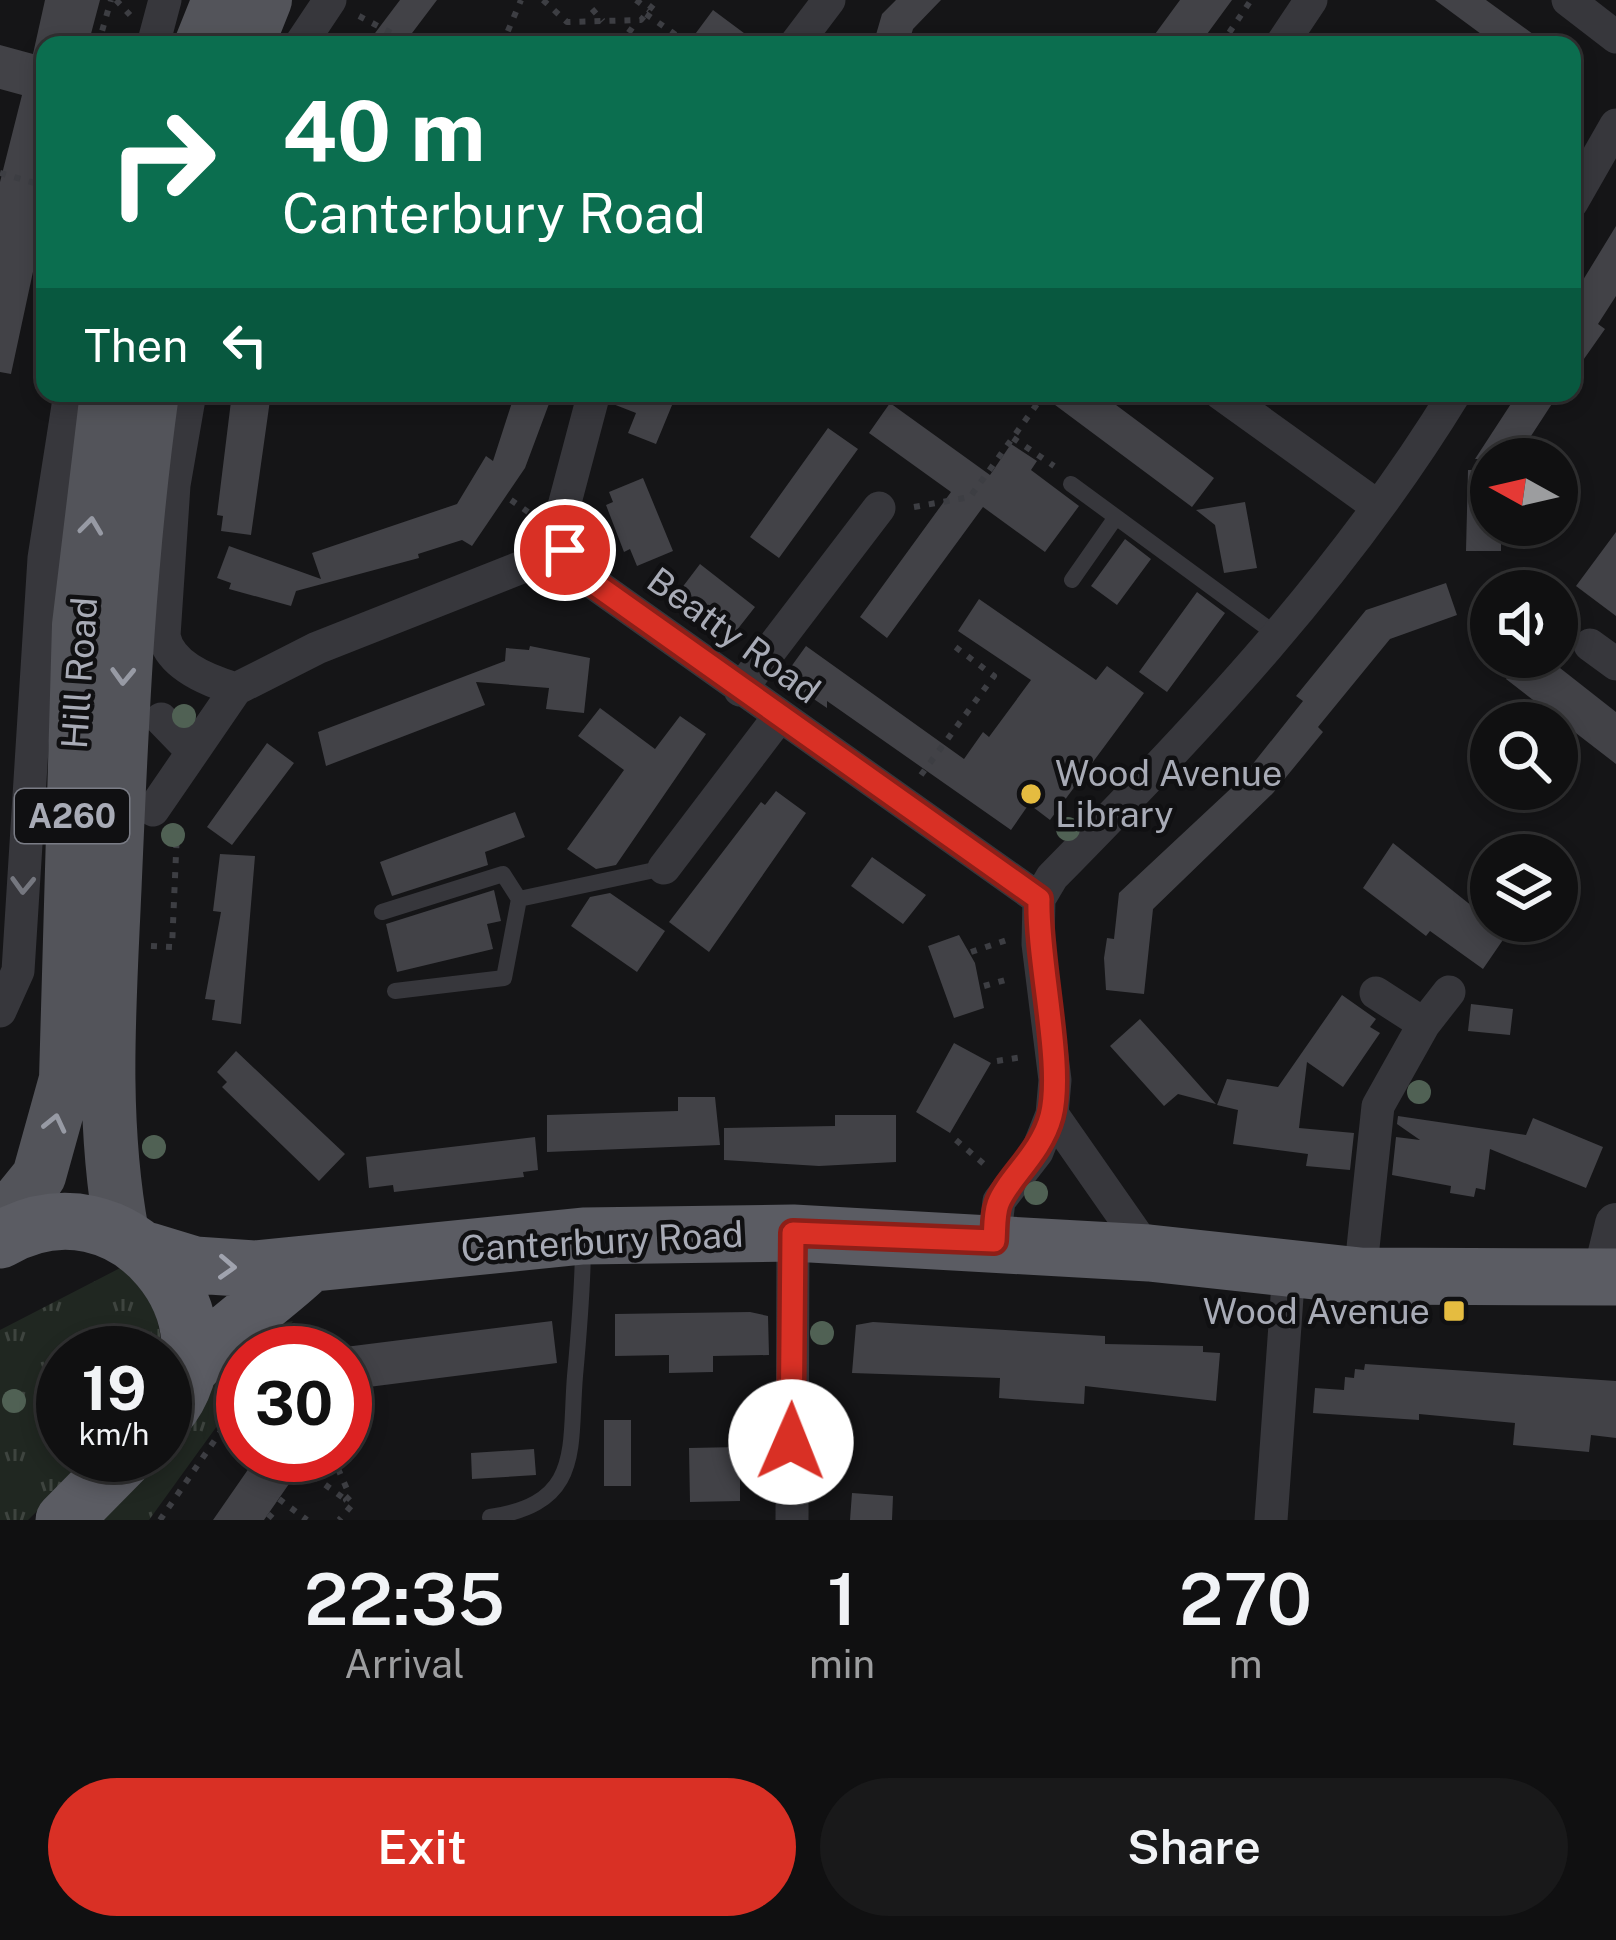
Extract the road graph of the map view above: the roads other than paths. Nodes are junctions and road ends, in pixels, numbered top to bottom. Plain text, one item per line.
1 (165, 0) edge
2 (219, 0) edge
3 (265, 0) edge
4 (1311, 0) edge
5 (1568, 0) edge
6 (821, 2) edge
7 (341, 6) edge
8 (155, 36) edge
9 (205, 36) edge
10 (251, 36) edge
11 (310, 36) edge
12 (800, 36) edge
13 (1287, 36) edge
14 (1616, 37) edge
15 (1616, 125) edge
16 (1581, 186) edge
17 (69, 402) edge
18 (106, 402) edge
19 (151, 402) edge
20 (189, 402) edge
21 (592, 402) edge
22 (1233, 402) edge
23 (1450, 402) edge
24 (1071, 484) road end
25 (1377, 506) junction
26 (879, 508) dead end
27 (1116, 517) junction
28 (565, 550) junction
29 (1072, 580) dead end
30 (1277, 635) junction
31 (236, 689) junction
32 (740, 689) junction
33 (778, 718) junction
34 (160, 719) dead end
35 (191, 750) junction
36 (165, 814) road end
37 (664, 868) joint
38 (519, 899) junction
39 (1039, 899) junction
40 (382, 912) dead end
41 (394, 991) dead end
42 (1449, 992) dead end
43 (1376, 993) dead end
44 (0, 1011) edge
45 (1424, 1024) junction
46 (1052, 1114) junction
47 (0, 1224) edge
48 (793, 1233) junction
49 (583, 1236) junction
50 (0, 1240) edge
51 (994, 1241) junction
52 (136, 1242) junction
53 (1149, 1252) junction
54 (1612, 1259) edge
55 (308, 1265) junction
56 (1289, 1269) junction
57 (1360, 1276) junction
58 (180, 1326) edge
59 (192, 1373) edge
60 (101, 1482) edge
61 (490, 1516) dead end
62 (64, 1520) edge
63 (792, 1520) edge
64 (1271, 1520) edge

1 - 8 street
2 - 9 main road
3 - 10 main road
4 - 13 street
5 - 14 street
6 - 12 street
7 - 11 street
15 - 16 street
17 -> 44 street
47 -> 18 main road, Hill Road / A260
19 -> 52 main road, Hill Road / A260
20 - 31 street
21 - 28 street
22 - 25 street
23 - 25 street
24 - 27 lane
25 - 30 street
26 - 32 street
27 - 29 lane
27 - 30 lane
28 - 31 street
28 - 32 street, Beatty Road
30 - 39 street
31 - 35 street
32 - 33 street, Beatty Road
33 - 37 street
33 - 39 street, Beatty Road
34 - 35 street
35 - 36 street
37 - 38 lane
38 - 40 lane
38 - 41 lane
39 - 46 street
42 - 45 street
43 - 45 street
45 - 57 street
46 - 51 street
46 - 53 street
48 - 49 highway, Canterbury Road
48 - 51 highway, Canterbury Road
48 - 63 street
49 - 55 highway, Canterbury Road
49 - 61 lane
50 - 52 highway, Canterbury Road
51 - 53 highway, Canterbury Road
52 -> 55 highway, Canterbury Road
52 - 58 highway
53 - 56 highway, Canterbury Road
54 - 57 highway, Canterbury Road
55 - 59 highway
56 - 57 highway, Canterbury Road
56 - 64 street
60 - 62 highway

